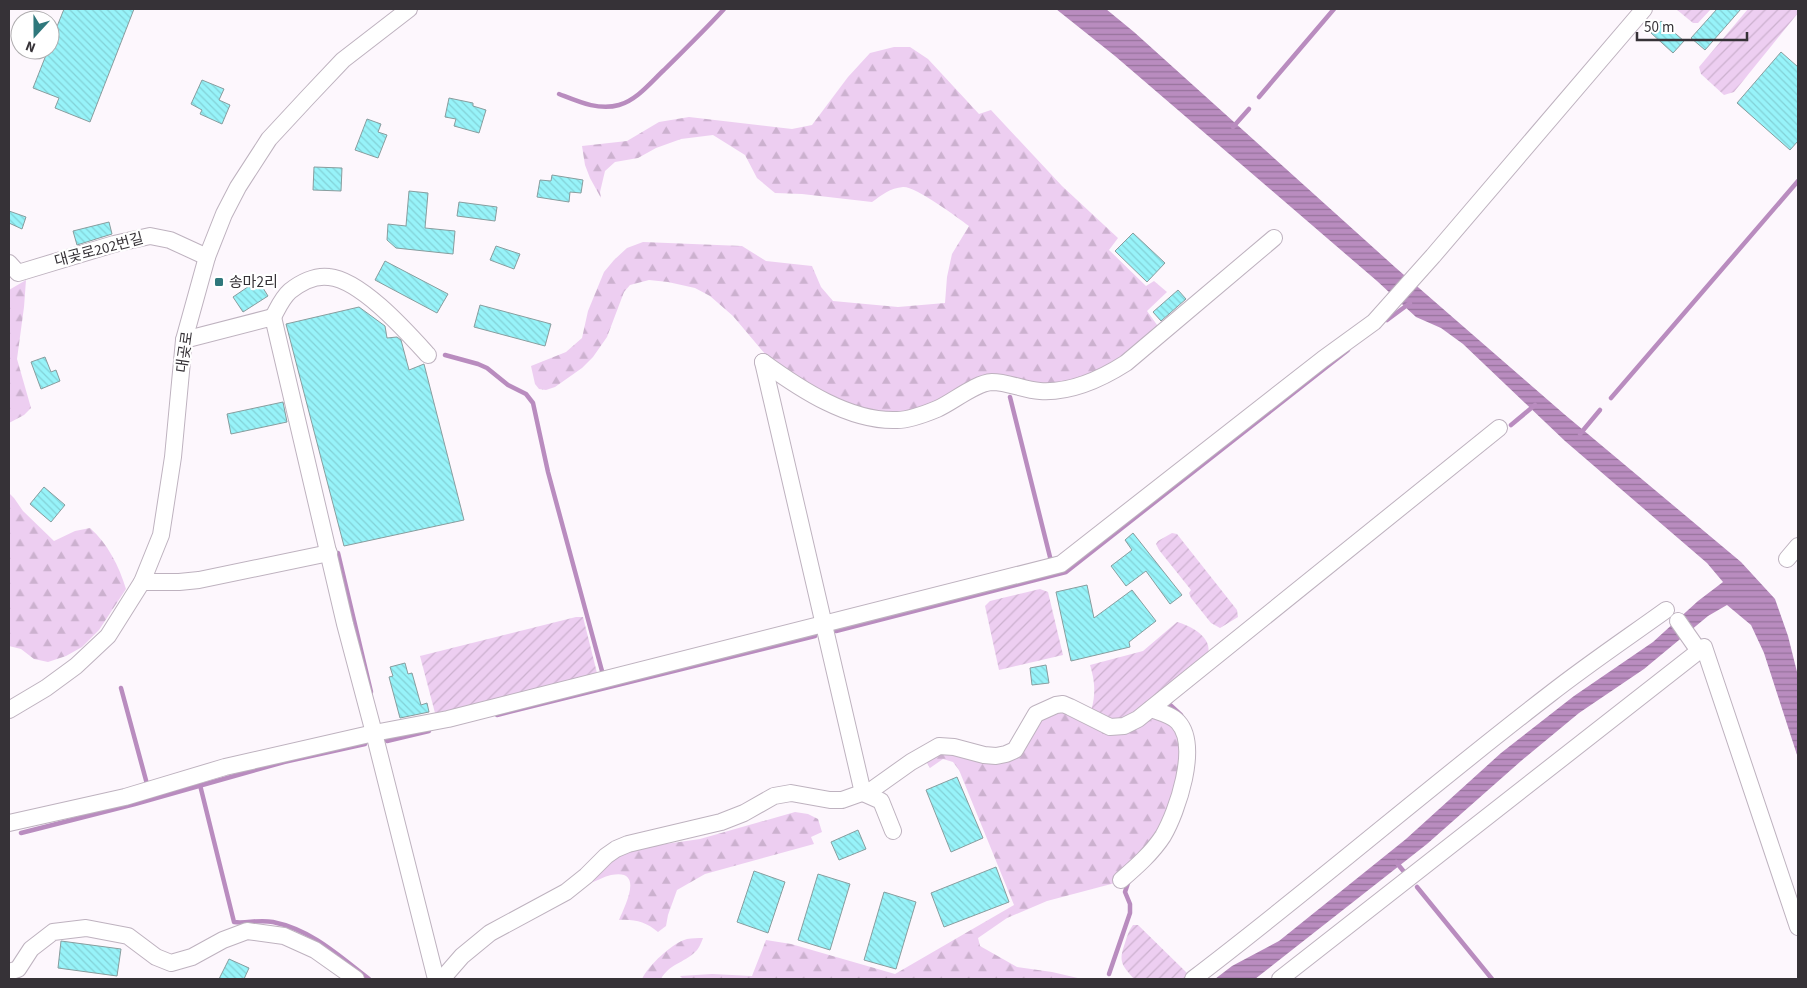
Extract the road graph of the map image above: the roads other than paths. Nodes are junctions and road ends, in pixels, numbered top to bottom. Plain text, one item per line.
1 (409, 9) edge
2 (1644, 9) edge
3 (1274, 238) dead end
4 (207, 257) junction
5 (12, 272) edge
6 (273, 317) junction
7 (184, 340) junction
8 (428, 355) dead end
9 (1499, 428) dead end
10 (1798, 546) edge
11 (329, 553) junction
12 (1787, 559) dead end
13 (142, 582) junction
14 (824, 624) junction
15 (1699, 651) junction
16 (1151, 709) junction
17 (9, 710) edge
18 (374, 733) junction
19 (863, 793) junction
20 (9, 823) edge
21 (893, 831) dead end
22 (1121, 880) dead end
23 (1798, 927) edge
24 (9, 972) edge
25 (356, 979) edge
26 (436, 979) edge
27 (442, 979) edge
28 (1193, 979) edge
29 (1280, 979) edge

1 - 4 street, 대곶로
2 - 14 street
3 - 14 street
4 - 5 street, 대곶로202번길
4 - 7 street, 대곶로
6 - 7 street
6 - 8 street
6 - 11 street
7 - 13 street, 대곶로
9 - 16 street
10 - 12 street
11 - 13 street
11 - 18 street
13 - 17 street, 대곶로
14 - 18 street
14 - 19 street
15 - 23 street
15 - 28 street
15 - 29 street
16 - 19 street
16 - 22 street
18 - 20 street
18 - 26 street
19 - 21 street
19 - 27 street
24 - 25 street

